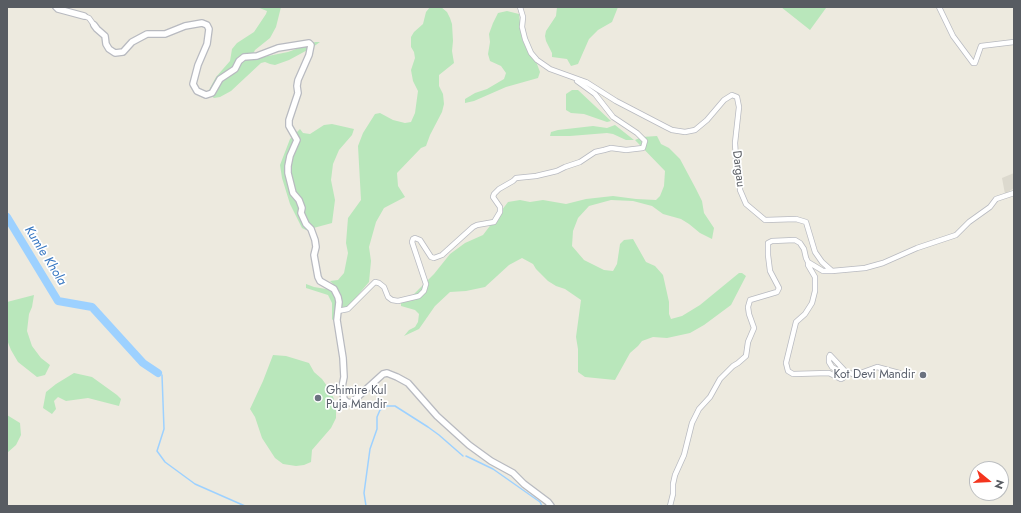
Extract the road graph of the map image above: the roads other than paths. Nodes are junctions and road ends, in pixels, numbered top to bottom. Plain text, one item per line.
1 (56, 7) edge
2 (520, 7) edge
3 (939, 7) edge
4 (84, 16) joint
5 (94, 24) joint
6 (1014, 42) edge
7 (572, 77) junction
8 (1014, 192) edge
9 (808, 262) junction
10 (832, 271) junction
11 (338, 311) junction
12 (899, 373) dead end
13 (551, 506) edge
14 (670, 506) edge

1 - 4 street
2 - 7 street, Dargau
3 - 6 street
4 - 5 street
5 - 11 street
7 - 10 street, Dargau
7 - 11 street
8 - 10 street
9 - 10 street
9 - 12 street
9 - 14 street
11 - 13 street

